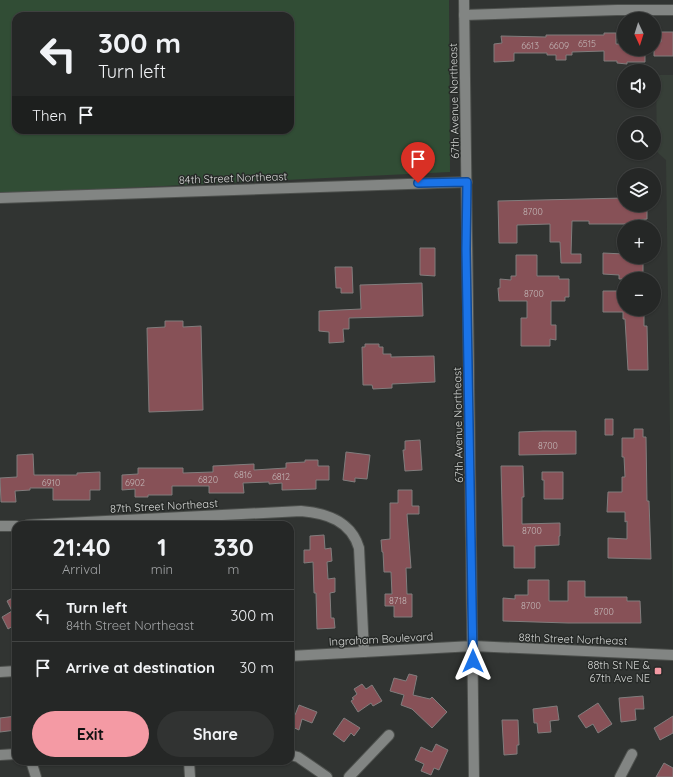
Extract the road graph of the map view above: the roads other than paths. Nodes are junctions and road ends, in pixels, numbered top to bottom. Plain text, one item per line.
1 (464, 0) edge
2 (673, 10) edge
3 (464, 15) junction
4 (467, 182) junction
5 (0, 198) edge
6 (166, 521) edge
7 (0, 526) edge
8 (12, 526) edge
9 (473, 646) junction
10 (364, 652) junction
11 (673, 655) edge
12 (294, 656) edge
13 (12, 671) edge
14 (0, 672) edge
15 (390, 735) dead end
16 (12, 754) edge
17 (632, 754) dead end
18 (0, 755) edge
19 (294, 756) edge
20 (32, 765) edge
21 (189, 765) edge
22 (36, 777) edge
23 (190, 777) edge
24 (327, 777) edge
25 (349, 777) edge
26 (474, 777) edge
27 (620, 777) edge

1 - 3 street, 67th Avenue Northeast
2 - 3 street
3 - 4 street, 67th Avenue Northeast
4 - 5 street, 84th Street Northeast
4 - 9 street, 67th Avenue Northeast
6 - 10 street, 87th Street Northeast
7 - 8 street
9 - 10 street, Ingraham Boulevard
9 - 11 street, 88th Street Northeast
9 - 26 street, 67th Avenue Northeast
10 - 12 street, Ingraham Boulevard
13 - 14 street
15 - 25 street
16 - 18 street
17 - 27 street
19 - 24 street
20 - 22 street
21 - 23 street

